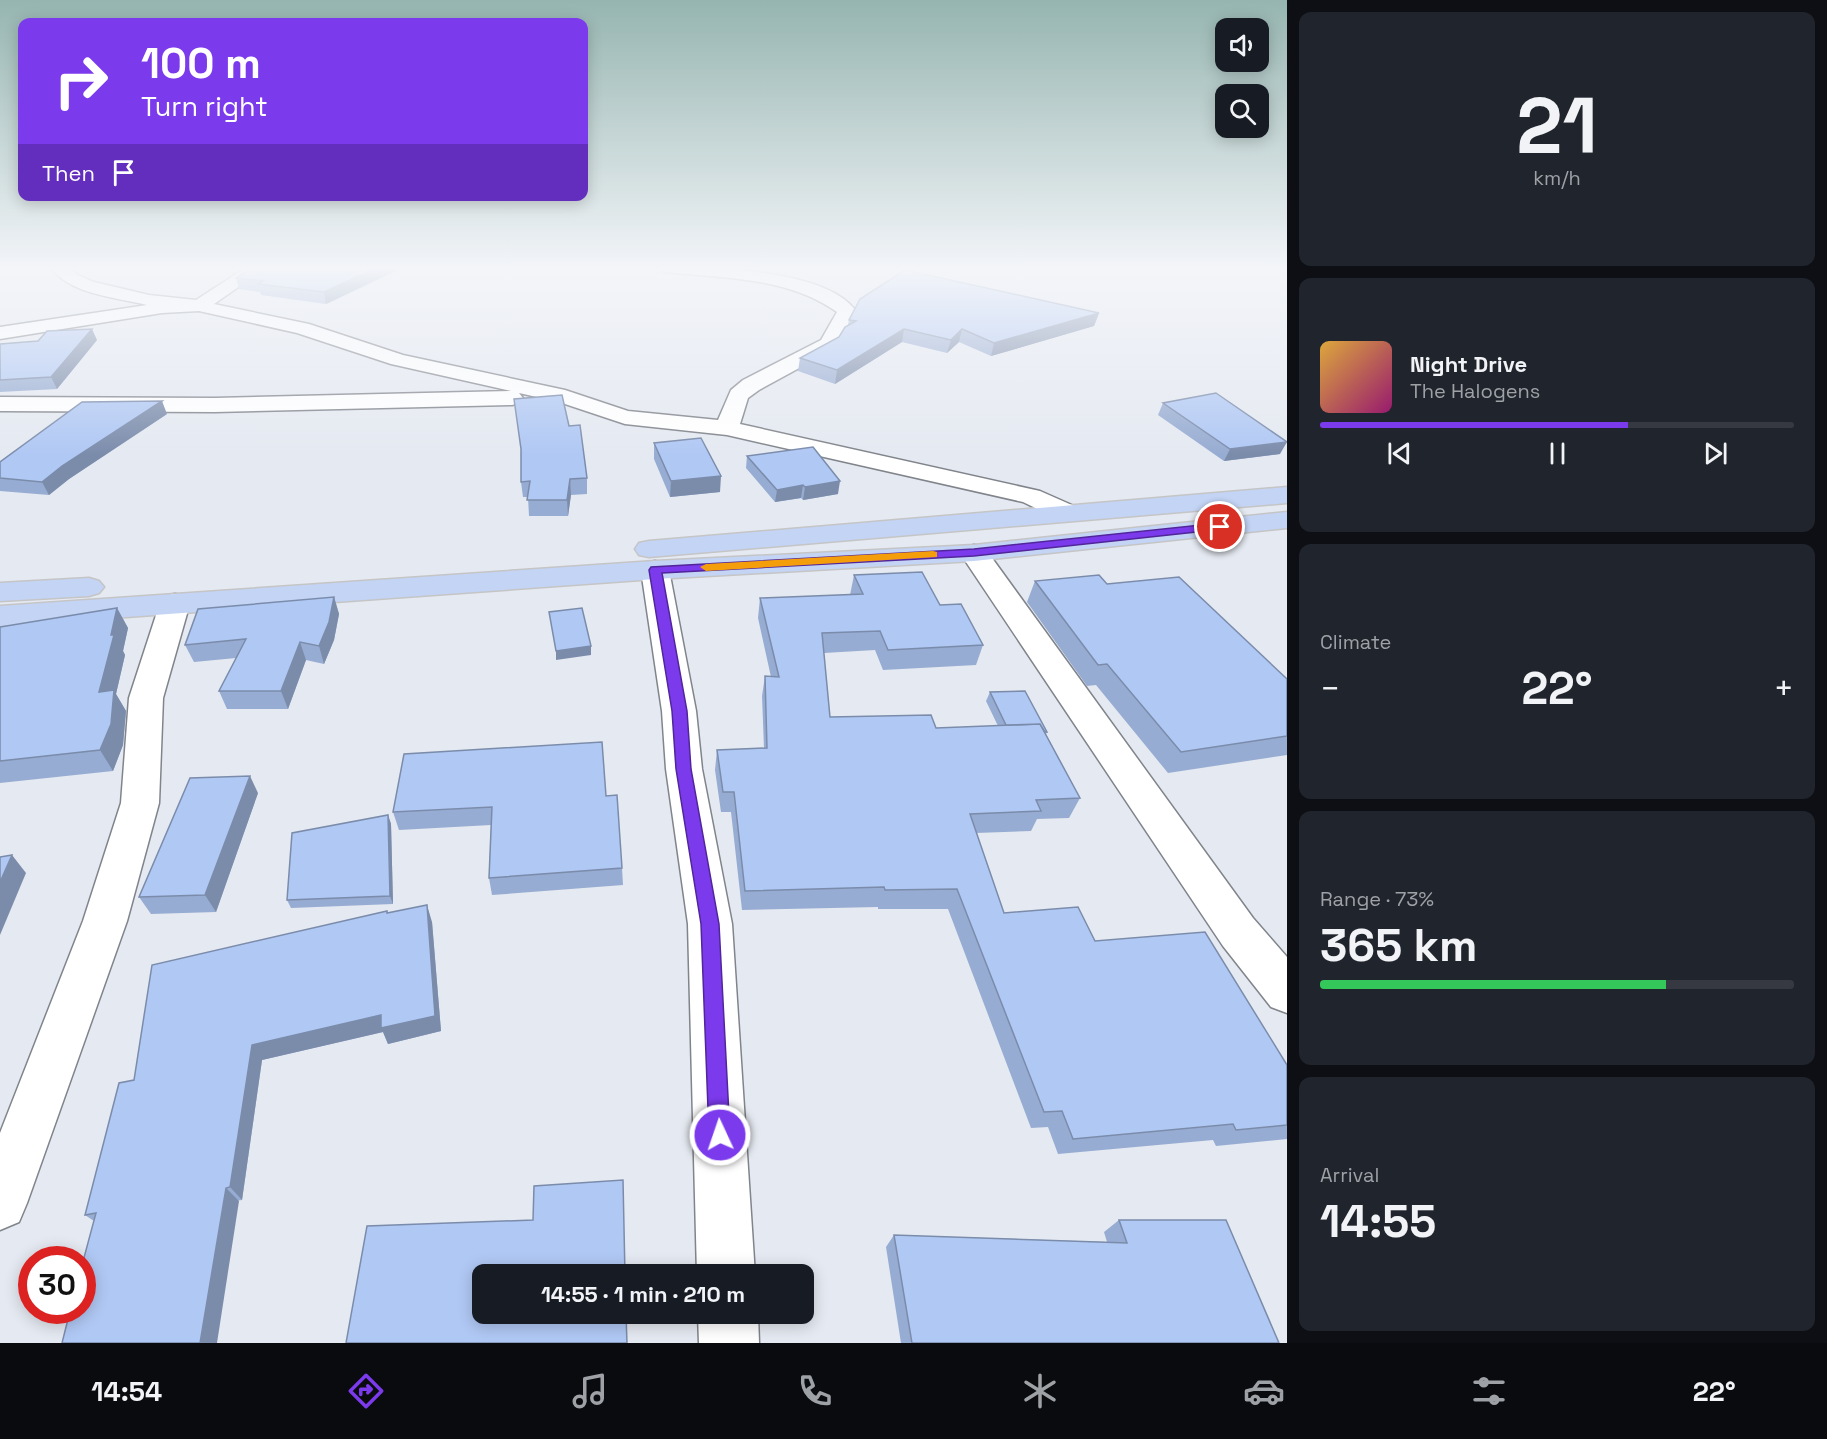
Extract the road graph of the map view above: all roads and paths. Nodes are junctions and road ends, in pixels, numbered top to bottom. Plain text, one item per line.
1 (22, 330) edge
2 (307, 330) edge
3 (837, 330) edge
4 (0, 333) edge
5 (564, 397) junction
6 (0, 404) edge
7 (727, 428) junction
8 (1287, 495) edge
9 (1065, 512) junction
10 (1287, 520) edge
11 (974, 553) junction
12 (655, 570) junction
13 (0, 592) edge
14 (175, 603) junction
15 (0, 616) edge
16 (1287, 991) edge
17 (0, 1203) edge
18 (725, 1264) edge
19 (728, 1324) edge
20 (729, 1343) edge

1 - 4 street
2 - 5 street
3 - 7 street
5 - 6 street
5 - 7 street
7 - 9 street
8 - 9 main road
9 - 13 main road
10 - 11 main road
11 - 12 main road
11 - 16 street
12 - 14 main road
12 - 18 street
14 - 15 main road
14 - 17 street
19 - 20 street

